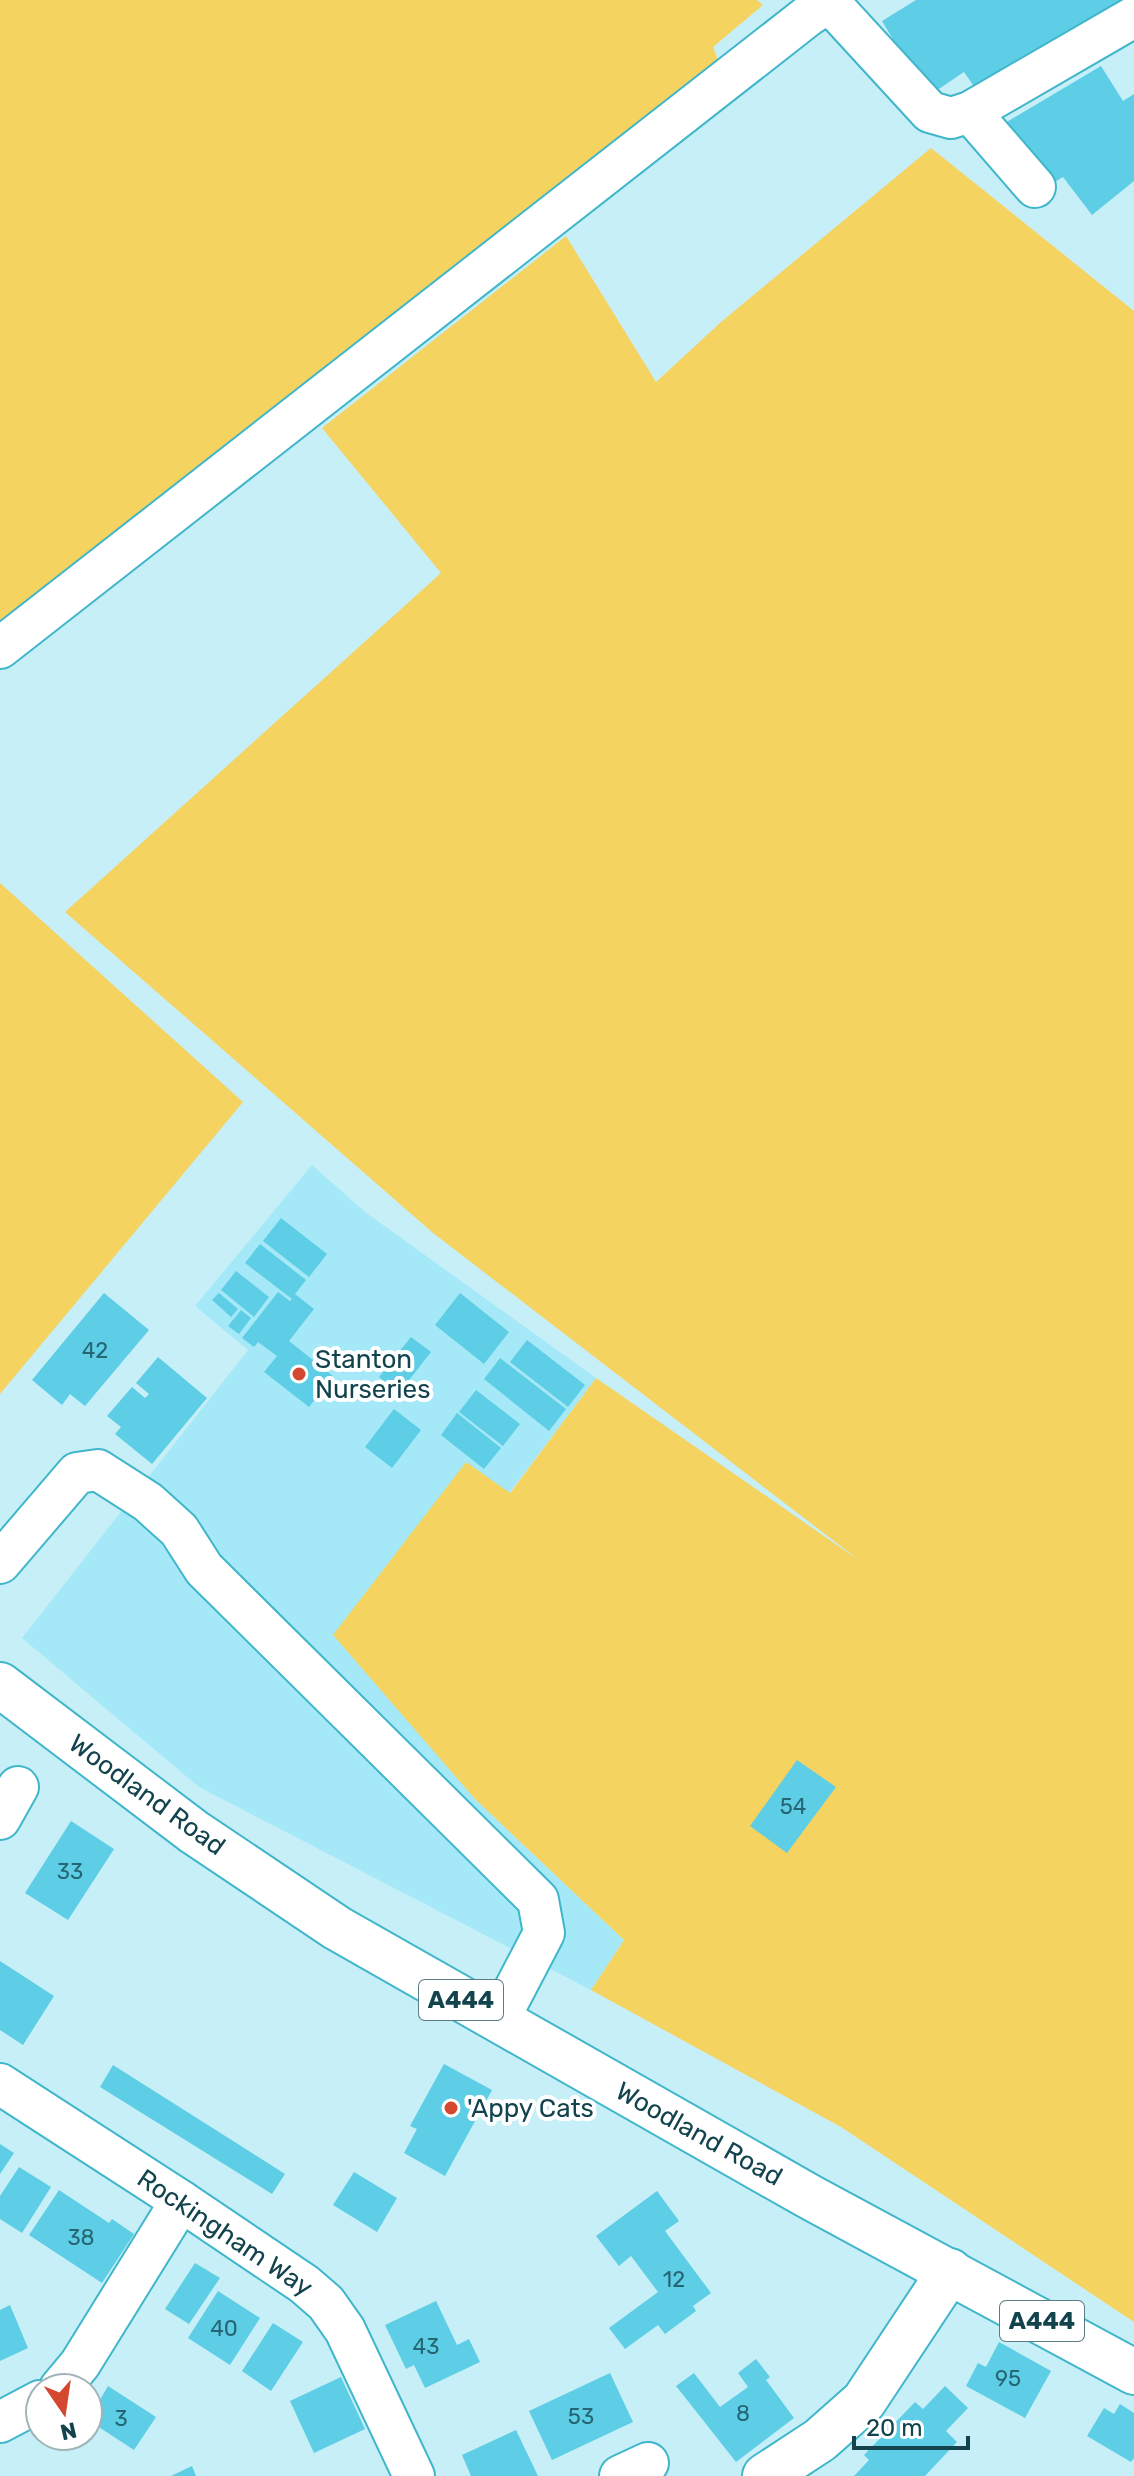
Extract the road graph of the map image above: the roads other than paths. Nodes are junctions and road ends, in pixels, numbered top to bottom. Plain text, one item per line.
1 (816, 4) edge
2 (1134, 17) edge
3 (970, 112) junction
4 (1035, 187) dead end
5 (0, 648) edge
6 (0, 1563) edge
7 (0, 1685) edge
8 (498, 2021) junction
9 (0, 2084) edge
10 (181, 2201) junction
11 (950, 2271) junction
12 (73, 2372) edge
13 (1134, 2372) edge
14 (24, 2409) edge
15 (0, 2422) edge
16 (414, 2476) edge
17 (765, 2476) edge

1 - 3 street
1 - 5 street
2 - 3 street
3 - 4 street
6 - 8 street
7 - 8 main road, Woodland Road / A444
8 - 11 main road, Woodland Road / A444
9 - 10 street, Rockingham Way
10 - 12 street
10 - 16 street, Rockingham Way
11 - 13 main road, Woodland Road / A444
11 - 17 main road
14 - 15 street

